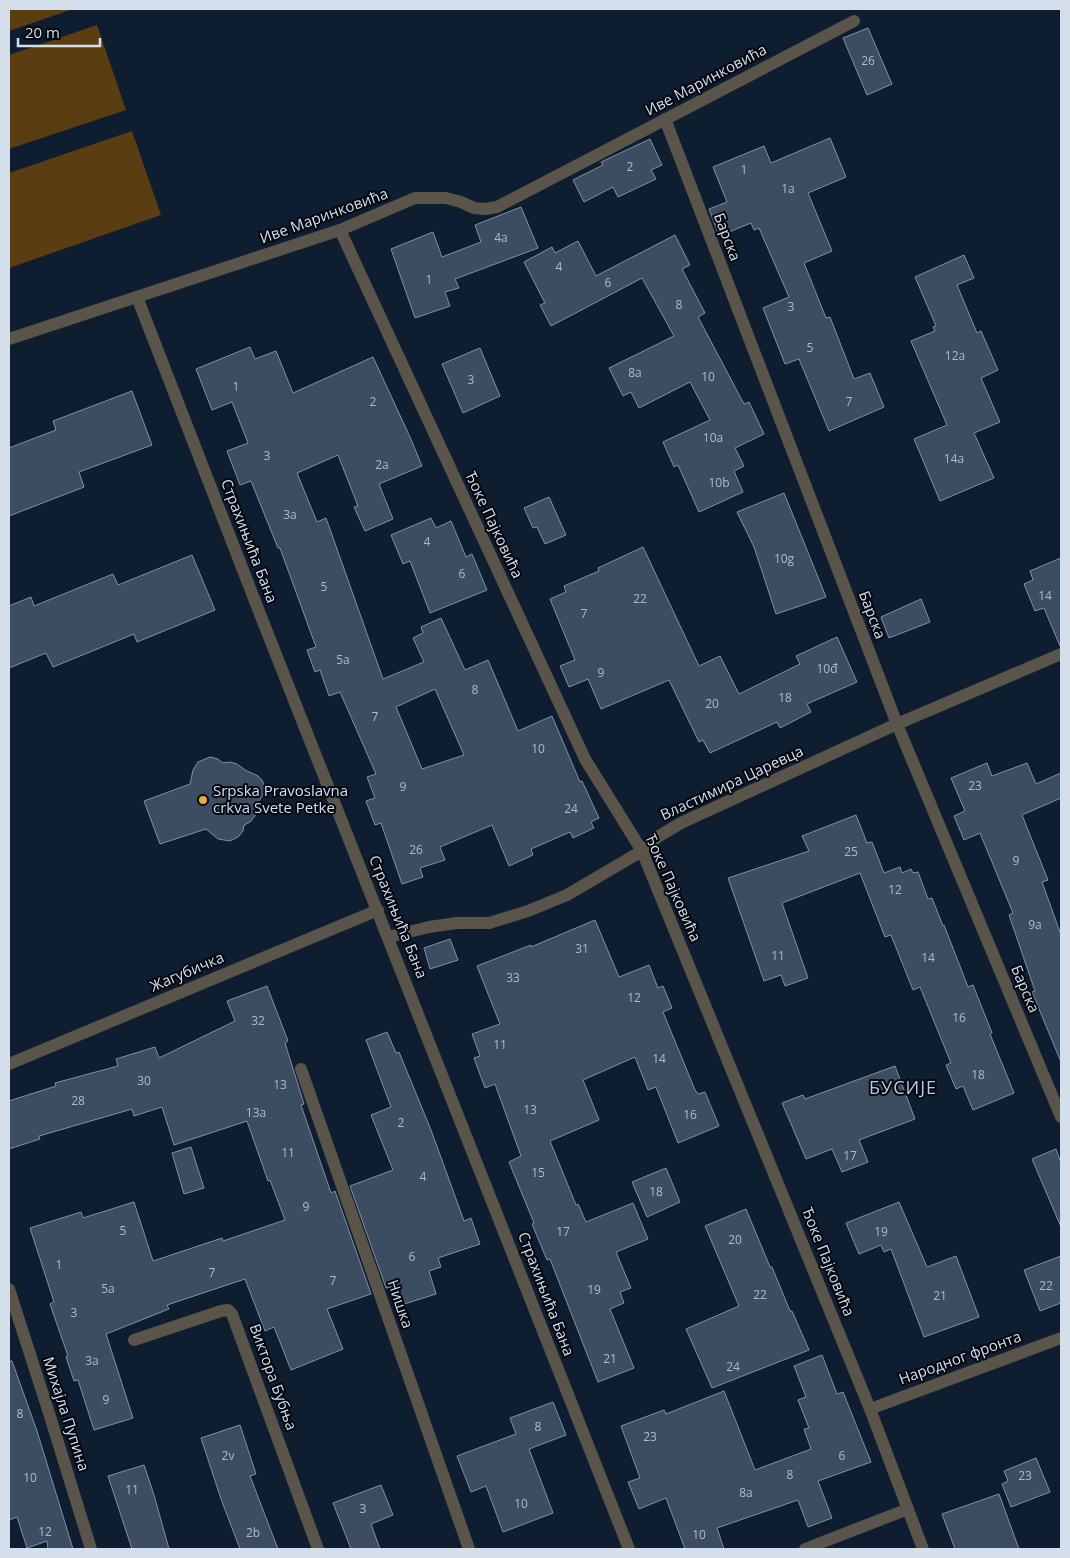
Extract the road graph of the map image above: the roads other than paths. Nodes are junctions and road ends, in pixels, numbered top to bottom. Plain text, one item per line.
1 (854, 21) dead end
2 (665, 120) junction
3 (340, 230) junction
4 (138, 297) junction
5 (9, 339) edge
6 (1061, 654) edge
7 (897, 724) junction
8 (642, 851) junction
9 (378, 910) junction
10 (388, 937) junction
11 (9, 1064) edge
12 (301, 1070) dead end
13 (1061, 1117) edge
14 (9, 1290) edge
15 (1061, 1338) edge
16 (134, 1340) dead end
17 (870, 1408) junction
18 (908, 1509) junction
19 (91, 1549) edge
20 (318, 1549) edge
21 (469, 1549) edge
22 (629, 1549) edge
23 (805, 1549) edge
24 (923, 1549) edge

1 - 2 street, Иве Маринковића
2 - 3 street, Иве Маринковића
2 - 7 street, Барска
3 - 4 street, Иве Маринковића
3 - 8 street, Ђоке Пајковића
4 - 5 street, Иве Маринковића
4 - 9 street, Страхињића Бана
6 - 7 street, Властимира Царевца
7 - 8 street, Властимира Царевца
7 - 13 street, Барска
8 - 10 street, Властимира Царевца
8 - 17 street, Ђоке Пајковића
9 - 10 street, Страхињића Бана
9 - 11 street, Жагубичка
10 - 22 street, Страхињића Бана
12 - 21 street, Нишка
14 - 19 street, Михајла Пупина
15 - 17 street, Народног фронта
16 - 20 street, Виктора Бубња
17 - 18 street, Ђоке Пајковића
18 - 23 street
18 - 24 street, Ђоке Пајковића

